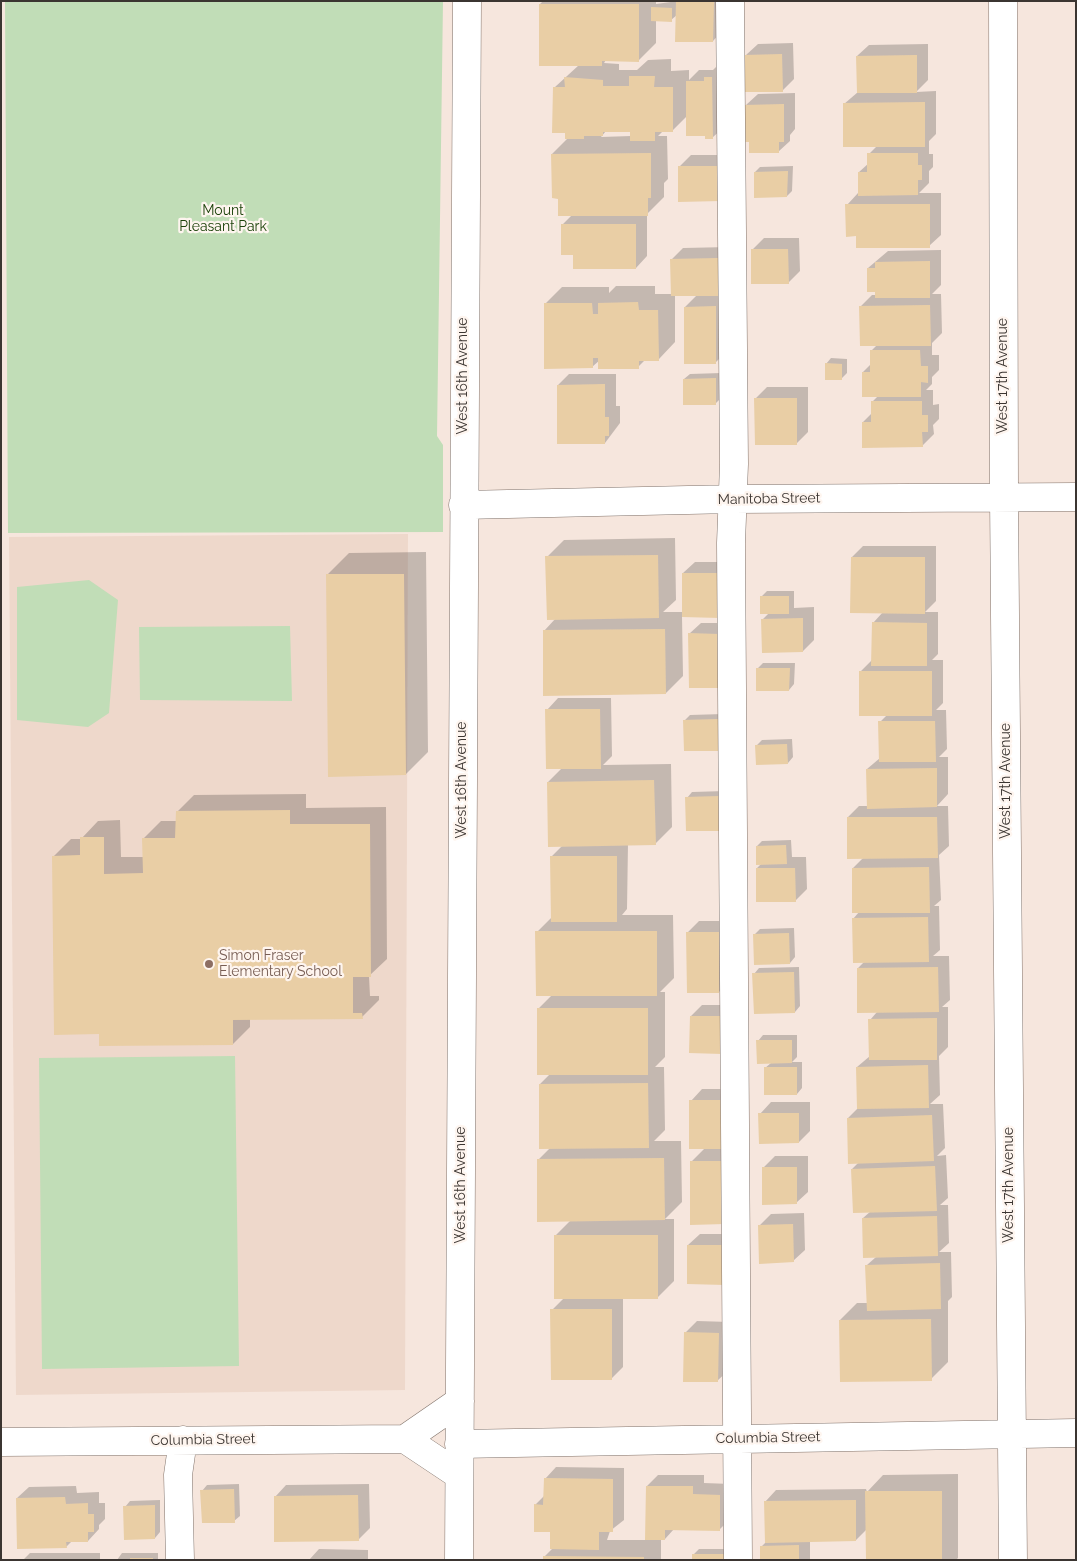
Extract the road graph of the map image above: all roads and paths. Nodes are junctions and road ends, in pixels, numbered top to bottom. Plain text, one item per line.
1 (467, 1) edge
2 (730, 1) edge
3 (1002, 1) edge
4 (1004, 497) junction
5 (1076, 497) edge
6 (733, 499) junction
7 (463, 505) junction
8 (460, 1401) junction
9 (1076, 1433) edge
10 (1012, 1434) junction
11 (738, 1438) junction
12 (405, 1439) junction
13 (183, 1440) junction
14 (1, 1442) edge
15 (459, 1444) junction
16 (459, 1475) junction
17 (180, 1560) edge
18 (459, 1560) edge
19 (738, 1560) edge
20 (1013, 1560) edge

1 - 7 street, West 16th Avenue
2 - 6 street
3 - 4 street, West 17th Avenue
4 - 5 street, Manitoba Street
4 - 6 street, Manitoba Street
4 - 10 street, West 17th Avenue
6 - 7 street, Manitoba Street
6 - 11 street
7 - 8 street, West 16th Avenue
8 - 12 street
8 - 15 street, West 16th Avenue
9 - 10 street, Columbia Street
10 - 11 street, Columbia Street
10 - 20 street, West 17th Avenue
11 - 15 street, Columbia Street
11 - 19 street
12 - 13 street, Columbia Street
12 - 16 street
13 - 14 street, Columbia Street
13 - 17 street
15 - 16 street, West 16th Avenue
16 - 18 street, West 16th Avenue

